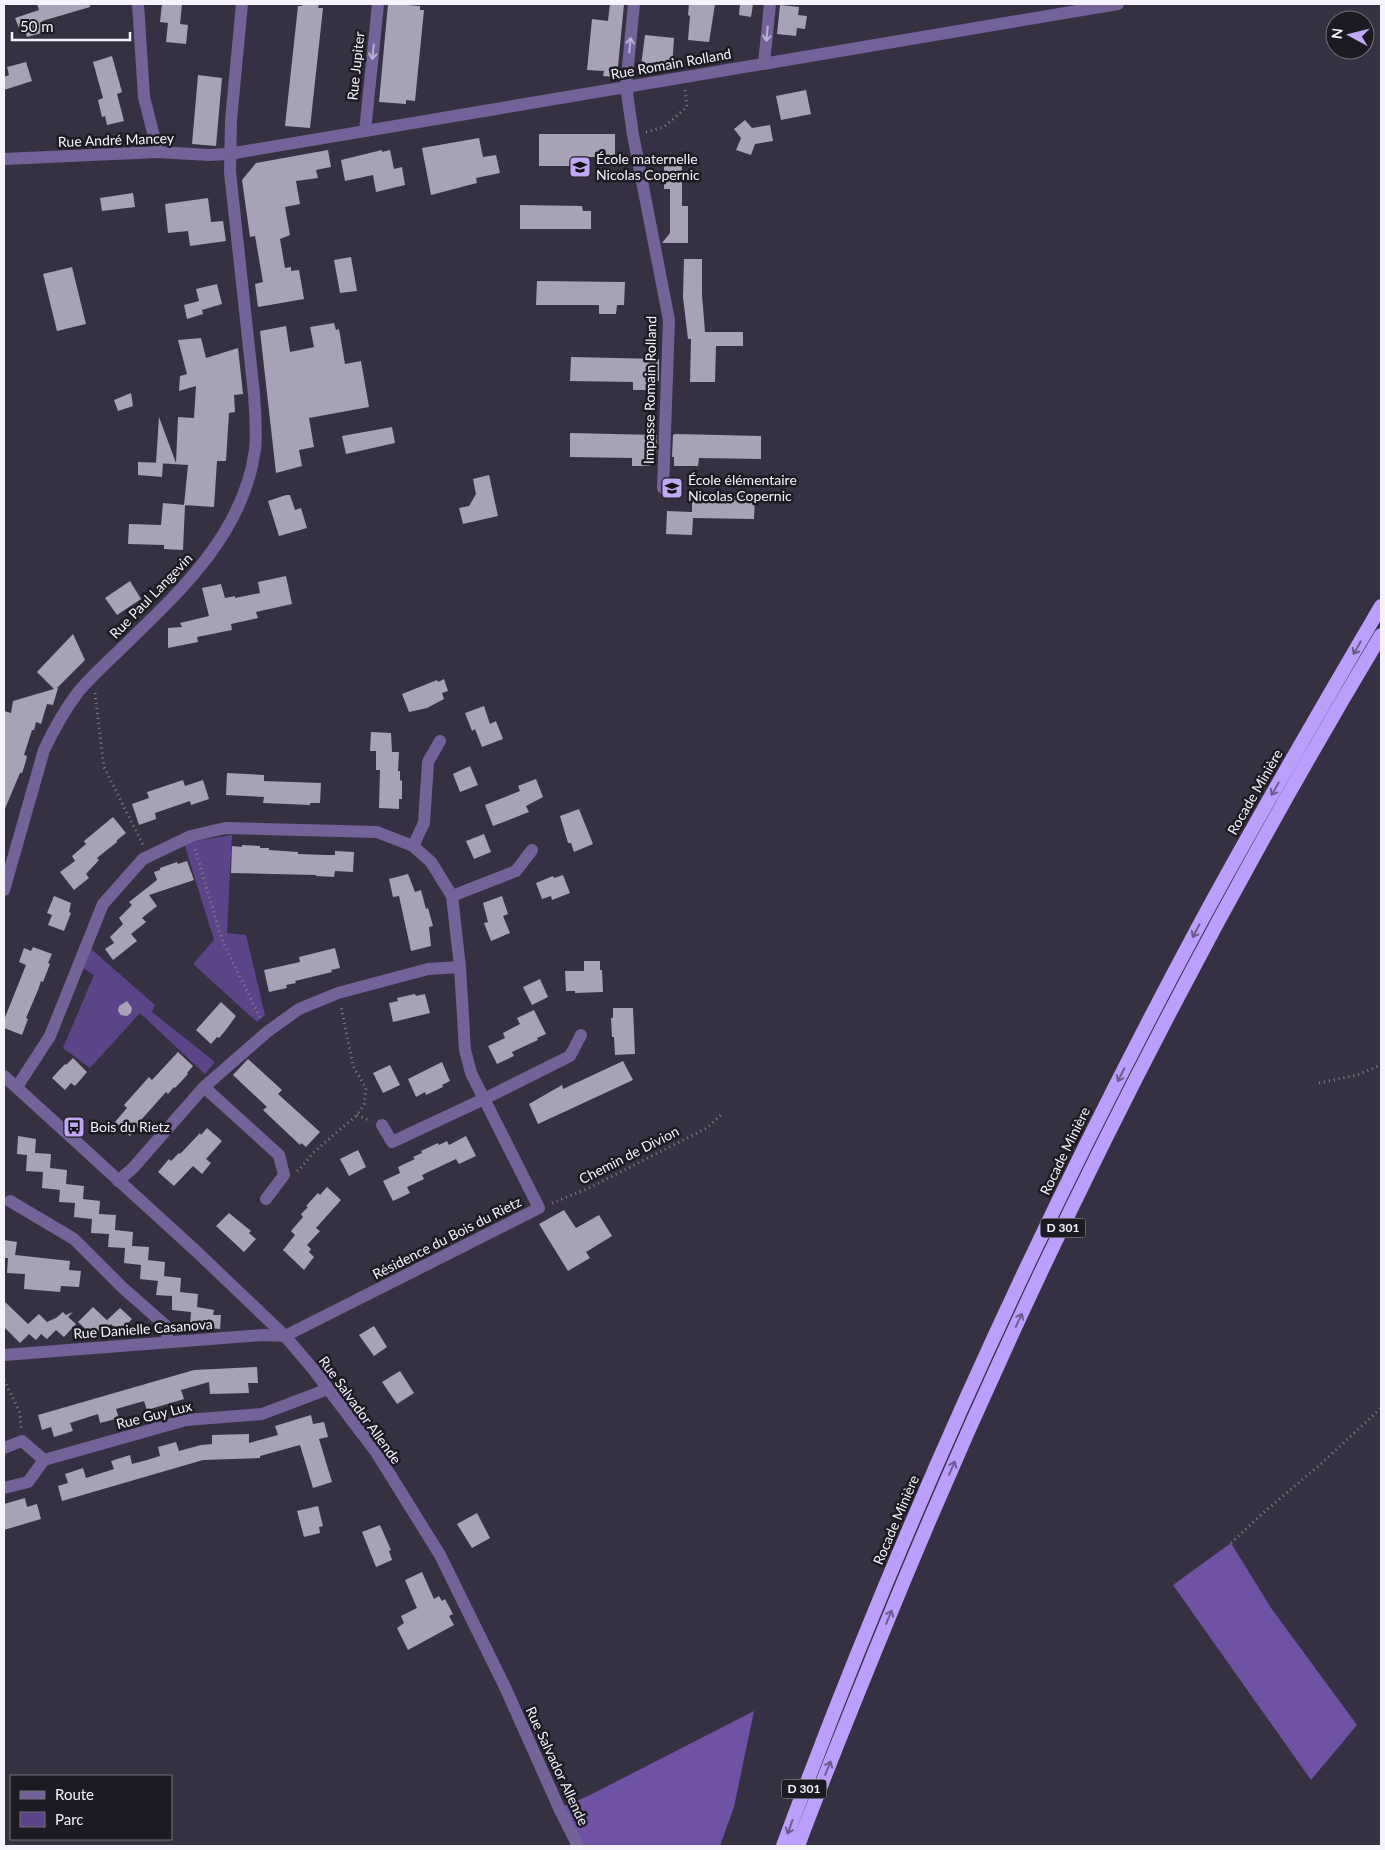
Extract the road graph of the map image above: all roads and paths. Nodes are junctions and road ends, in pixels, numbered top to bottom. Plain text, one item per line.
1 (138, 4) edge
2 (242, 4) edge
3 (378, 4) edge
4 (634, 4) edge
5 (770, 4) edge
6 (1118, 4) edge
7 (764, 64) junction
8 (684, 77) junction
9 (626, 86) junction
10 (365, 132) junction
11 (633, 135) junction
12 (158, 152) junction
13 (229, 154) junction
14 (4, 158) edge
15 (663, 488) dead end
16 (1381, 606) edge
17 (1381, 635) edge
18 (93, 676) junction
19 (440, 741) dead end
20 (191, 836) junction
21 (413, 846) junction
22 (532, 850) dead end
23 (148, 857) junction
24 (4, 890) edge
25 (452, 896) junction
26 (460, 967) junction
27 (338, 993) junction
28 (267, 1032) junction
29 (580, 1035) dead end
30 (1381, 1066) edge
31 (4, 1076) edge
32 (1319, 1083) dead end
33 (17, 1087) junction
34 (204, 1087) junction
35 (484, 1099) junction
36 (724, 1113) dead end
37 (382, 1125) dead end
38 (284, 1175) junction
39 (118, 1181) junction
40 (266, 1199) dead end
41 (10, 1201) dead end
42 (540, 1208) junction
43 (285, 1336) junction
44 (168, 1342) junction
45 (4, 1355) edge
46 (4, 1380) edge
47 (328, 1389) junction
48 (1381, 1408) edge
49 (22, 1441) junction
50 (4, 1448) edge
51 (44, 1460) junction
52 (4, 1488) edge
53 (1231, 1544) dead end
54 (578, 1846) edge
55 (783, 1846) edge
56 (798, 1846) edge

1 - 12 street
2 - 13 street, Rue Paul Langevin
3 -> 10 street, Rue Jupiter
9 -> 4 street, Impasse Romain Rolland
5 -> 7 street
6 - 7 street, Rue Romain Rolland
7 - 8 street, Rue Romain Rolland
8 - 9 street, Rue Romain Rolland
8 - 11 path
9 - 10 street, Rue Romain Rolland
9 - 11 street, Impasse Romain Rolland
10 - 13 street, Rue Romain Rolland
11 - 15 street, Impasse Romain Rolland
12 - 13 street, Rue André Mancey
12 - 14 street, Rue André Mancey
13 - 18 street, Rue Paul Langevin
16 -> 55 highway, Rocade Minière / D 301
56 -> 17 highway, D 301
18 - 23 path
18 - 24 street, Rue Paul Langevin
19 - 21 street
20 - 21 street, Résidence du Bois du Rietz
20 - 23 street, Résidence du Bois du Rietz
20 - 28 path
21 - 25 street, Résidence du Bois du Rietz
22 - 25 street
23 - 33 street, Résidence du Bois du Rietz
25 - 26 street, Résidence du Bois du Rietz
26 - 27 street
26 - 35 street, Résidence du Bois du Rietz
27 - 28 street
27 - 38 path
28 - 34 street
29 - 35 street
30 - 32 path
31 - 33 street, Rue Salvador Allende
33 - 39 street, Rue Salvador Allende
34 - 38 street
34 - 39 street
35 - 37 street
35 - 42 street, Résidence du Bois du Rietz
36 - 42 path, Chemin de Divion
38 - 40 street
39 - 43 street, Rue Salvador Allende
41 - 44 street
42 - 43 street, Résidence du Bois du Rietz
43 - 44 street, Rue Danielle Casanova
43 - 47 street, Rue Salvador Allende
44 - 45 street, Rue Danielle Casanova
46 - 49 path
47 - 51 street, Rue Guy Lux
47 - 54 street, Rue Salvador Allende
48 - 53 path
49 - 50 street
49 - 51 street
51 - 52 street

